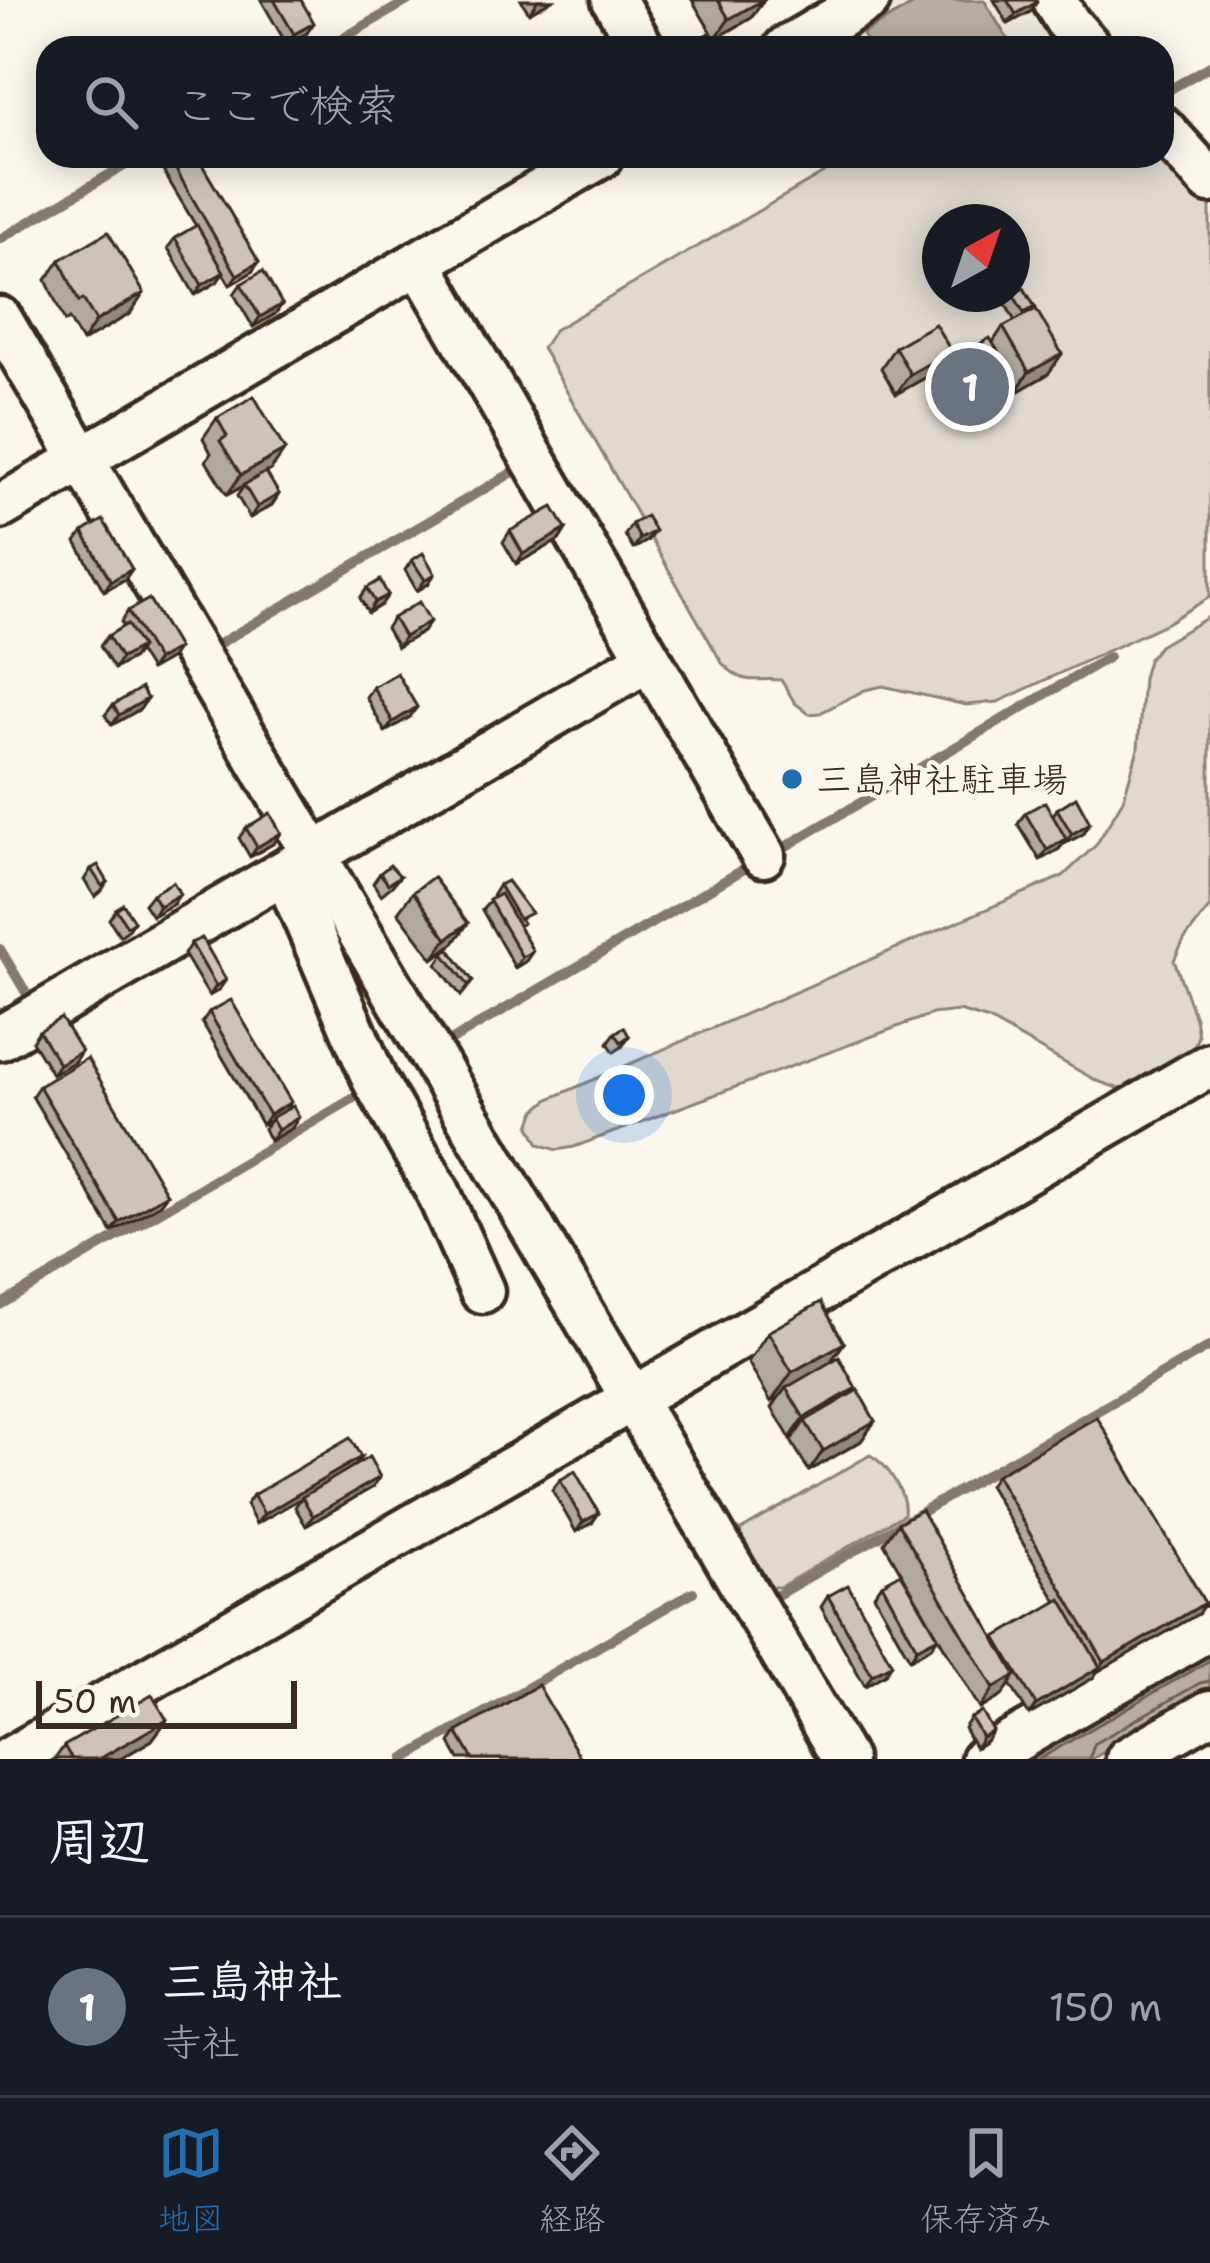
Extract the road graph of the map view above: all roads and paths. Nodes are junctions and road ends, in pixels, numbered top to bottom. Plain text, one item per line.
1 (614, 0) edge
2 (868, 0) edge
3 (1054, 0) edge
4 (635, 36) edge
5 (806, 36) edge
6 (1081, 36) edge
7 (1174, 141) edge
8 (580, 168) edge
9 (1210, 181) edge
10 (418, 262) junction
11 (0, 319) edge
12 (82, 459) junction
13 (0, 507) edge
14 (649, 659) junction
15 (763, 855) dead end
16 (299, 864) junction
17 (0, 1038) edge
18 (1210, 1065) edge
19 (482, 1291) dead end
20 (633, 1398) junction
21 (1210, 1628) edge
22 (1210, 1712) edge
23 (10, 1759) edge
24 (844, 1759) edge
25 (983, 1759) edge
26 (1128, 1759) edge

1 - 4 street
2 - 5 street
3 - 6 street
7 - 9 street
8 - 10 street
10 - 12 street
10 - 14 street
11 - 12 street
12 - 13 street
12 - 16 street
14 - 15 street
14 - 16 street
16 - 17 street
16 - 19 street
16 - 20 street
18 - 20 street
20 - 23 street
20 - 24 street
21 - 25 street
22 - 26 street

